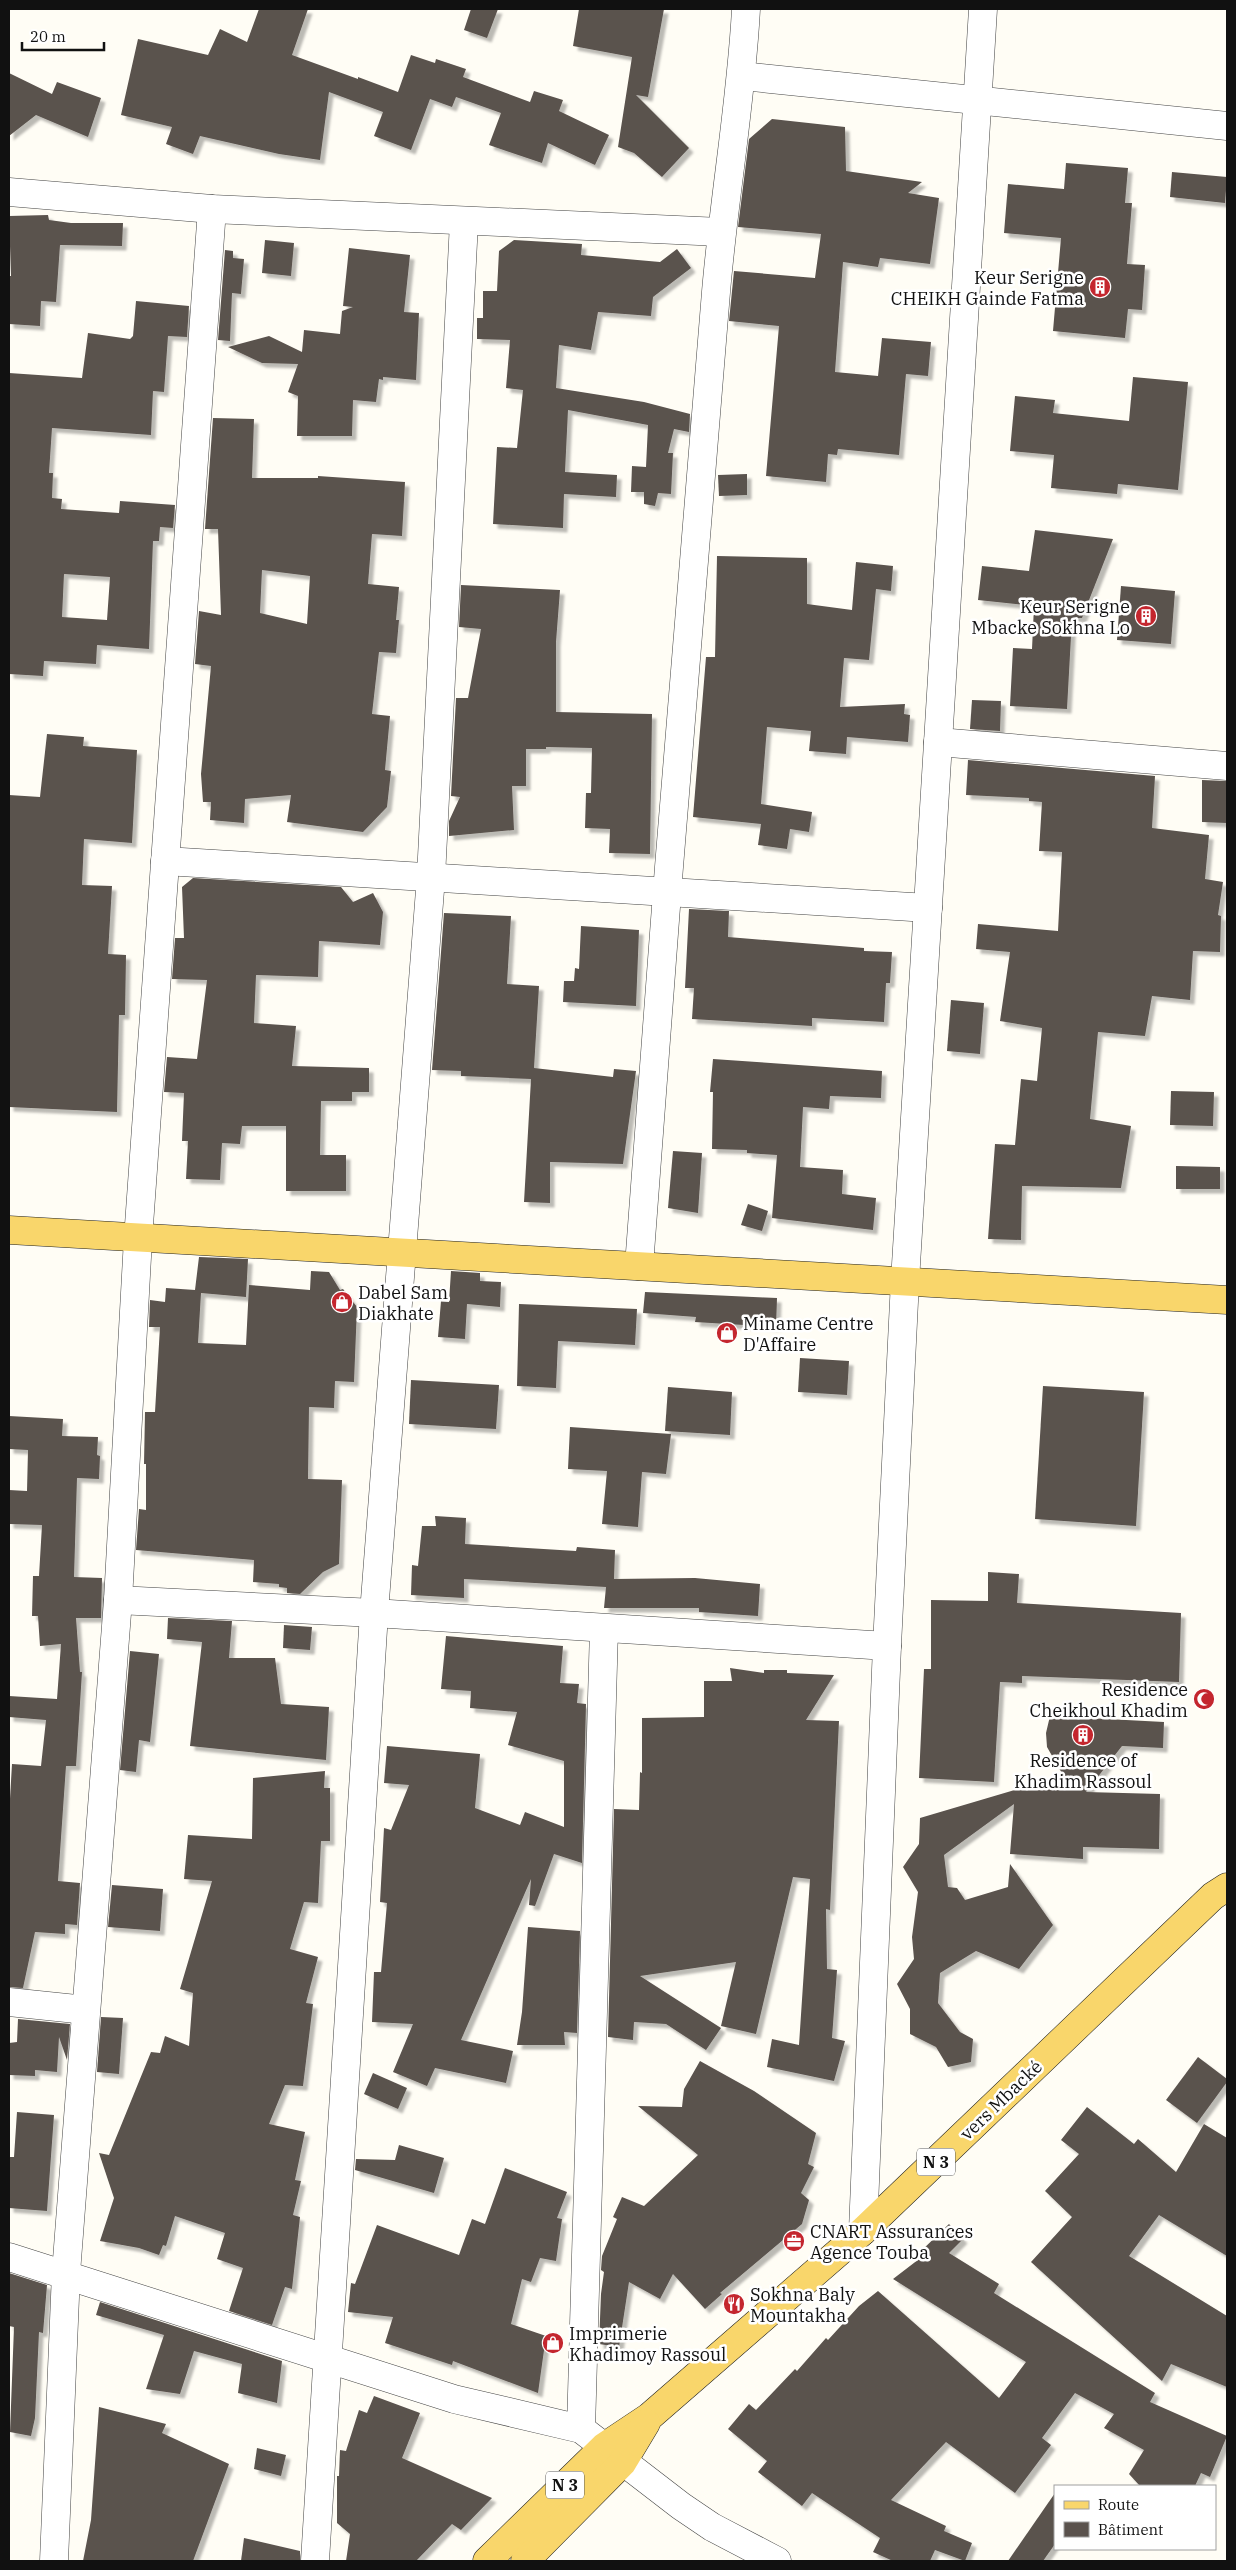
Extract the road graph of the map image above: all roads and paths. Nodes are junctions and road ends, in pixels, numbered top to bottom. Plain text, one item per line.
1 (746, 9) edge
2 (983, 9) edge
3 (742, 76) junction
4 (977, 101) junction
5 (1227, 126) edge
6 (9, 192) edge
7 (212, 209) junction
8 (464, 222) junction
9 (721, 232) junction
10 (938, 742) junction
11 (1227, 766) edge
12 (165, 861) junction
13 (431, 877) junction
14 (666, 892) junction
15 (928, 908) junction
16 (9, 1230) edge
17 (138, 1239) junction
18 (402, 1253) junction
19 (640, 1266) junction
20 (905, 1281) junction
21 (1227, 1300) edge
22 (118, 1600) junction
23 (374, 1613) junction
24 (604, 1629) junction
25 (887, 1646) junction
26 (1227, 1869) edge
27 (1220, 1891) edge
28 (9, 2002) edge
29 (86, 2010) junction
30 (863, 2231) junction
31 (9, 2257) edge
32 (66, 2274) junction
33 (328, 2360) junction
34 (581, 2429) junction
35 (613, 2455) junction
36 (54, 2561) edge
37 (315, 2561) edge
38 (487, 2561) edge
39 (525, 2561) edge
40 (776, 2561) edge

1 - 3 street
2 - 4 street
3 - 4 street
3 - 9 street
4 - 5 street
4 - 10 street
6 - 7 street
7 - 8 street
7 - 12 street
8 - 9 street
8 - 13 street
9 - 14 street
10 - 11 street
10 - 15 street
12 - 13 street
12 - 17 street
13 - 14 street
13 - 18 street
14 - 15 street
14 - 19 street
15 - 20 street
16 - 17 main road
17 - 18 main road
17 - 22 street
18 - 19 main road
18 - 23 street
19 - 20 main road
20 - 21 main road
20 - 25 street
22 - 23 street
22 - 29 street
23 - 24 street
23 - 33 street
24 - 25 street
24 - 34 street
25 - 30 street
26 - 27 main road, vers Mbacké / N 3
27 - 30 main road, vers Mbacké / N 3
28 - 29 street
29 - 32 street
30 - 35 main road, vers Mbacké / N 3
31 - 32 street
32 - 33 street
32 - 36 street
33 - 34 street
33 - 37 street
34 - 35 street
35 - 38 main road, vers Mbacké / N 3
35 - 39 main road, vers Mbacké / N 3
35 - 40 street

